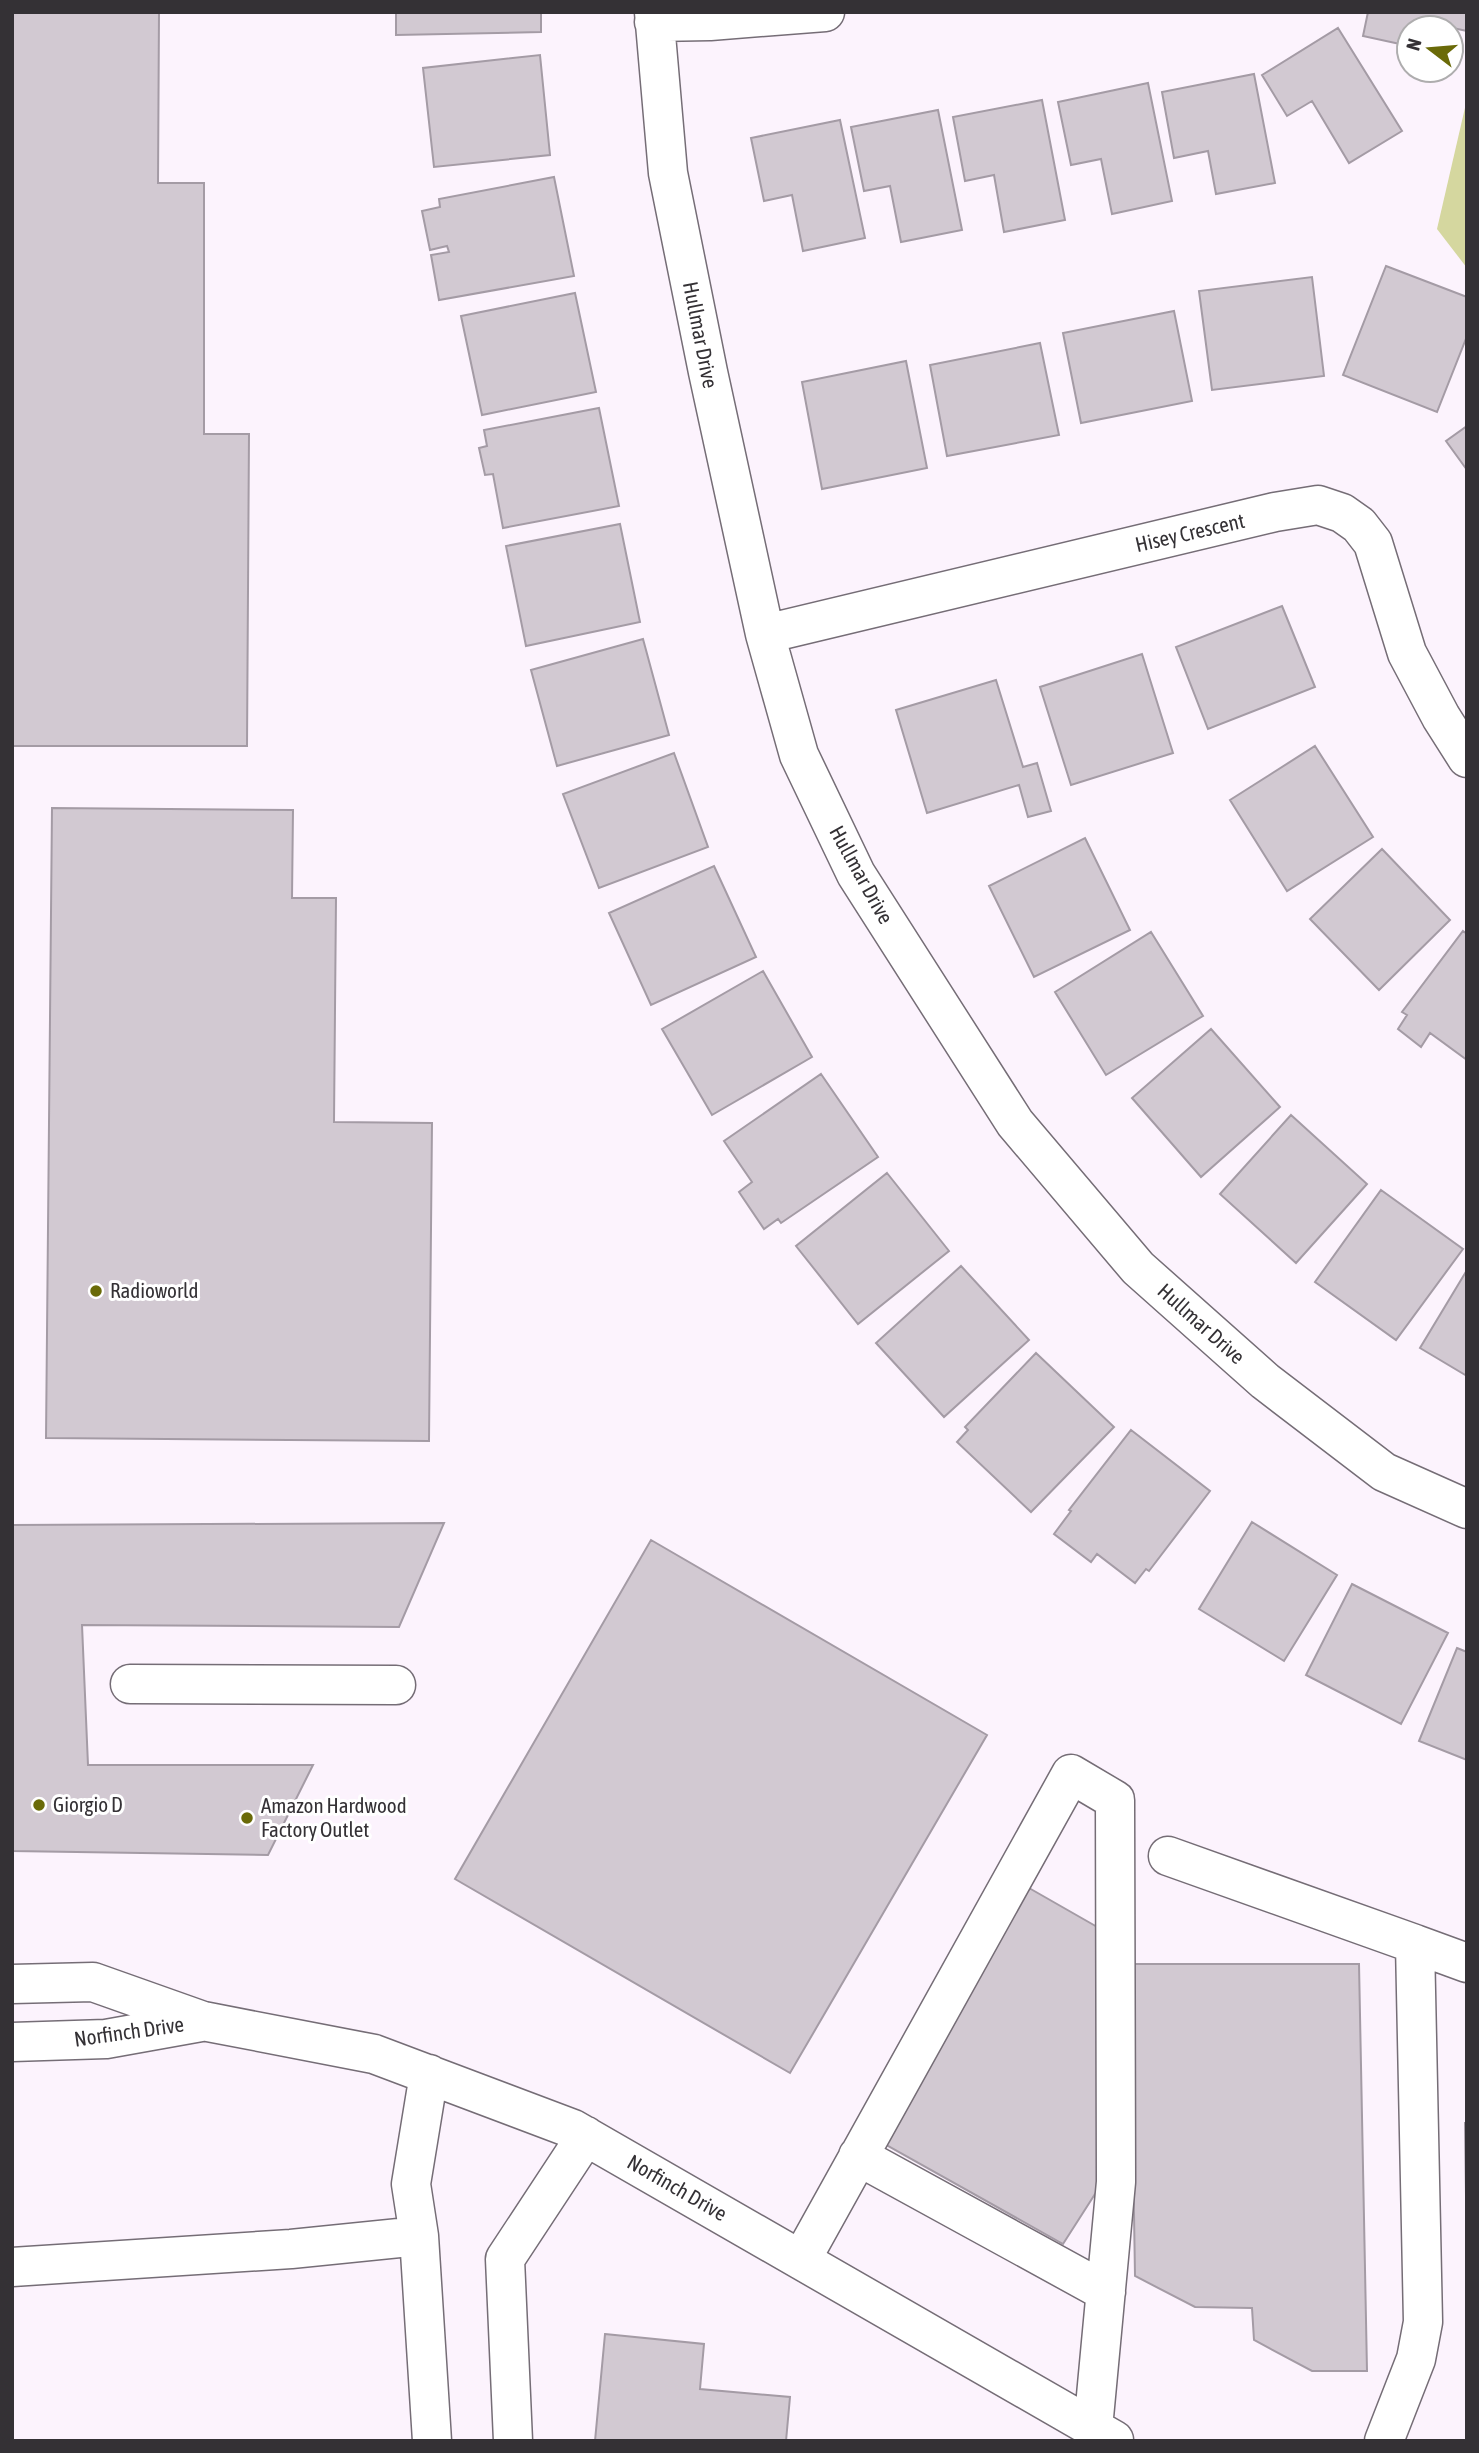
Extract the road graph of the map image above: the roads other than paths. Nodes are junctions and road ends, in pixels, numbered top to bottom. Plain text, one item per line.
1 (825, 12) edge
2 (654, 17) edge
3 (765, 634) junction
4 (1467, 758) edge
5 (1467, 1509) edge
6 (130, 1684) dead end
7 (396, 1685) dead end
8 (1168, 1856) dead end
9 (1415, 1944) junction
10 (1467, 1963) edge
11 (12, 1984) edge
12 (204, 2021) junction
13 (12, 2042) edge
14 (429, 2074) junction
15 (586, 2136) junction
16 (858, 2156) junction
17 (418, 2236) junction
18 (801, 2260) junction
19 (12, 2267) edge
20 (1106, 2292) junction
21 (1104, 2434) edge
22 (432, 2441) edge
23 (513, 2441) edge
24 (1384, 2441) edge

1 - 2 street
2 - 3 street, Hullmar Drive
3 - 4 street, Hisey Crescent
3 - 5 street, Hullmar Drive
6 - 7 street
8 - 9 street
9 - 10 street
9 - 24 street
11 - 12 street, Norfinch Drive
12 - 13 street, Norfinch Drive
12 - 14 street, Norfinch Drive
14 - 15 street, Norfinch Drive
14 - 17 street
15 - 18 street, Norfinch Drive
15 - 23 street
16 - 18 street
16 - 20 street
16 - 20 street
17 - 19 street
17 - 22 street
18 - 21 street, Norfinch Drive
20 - 21 street

